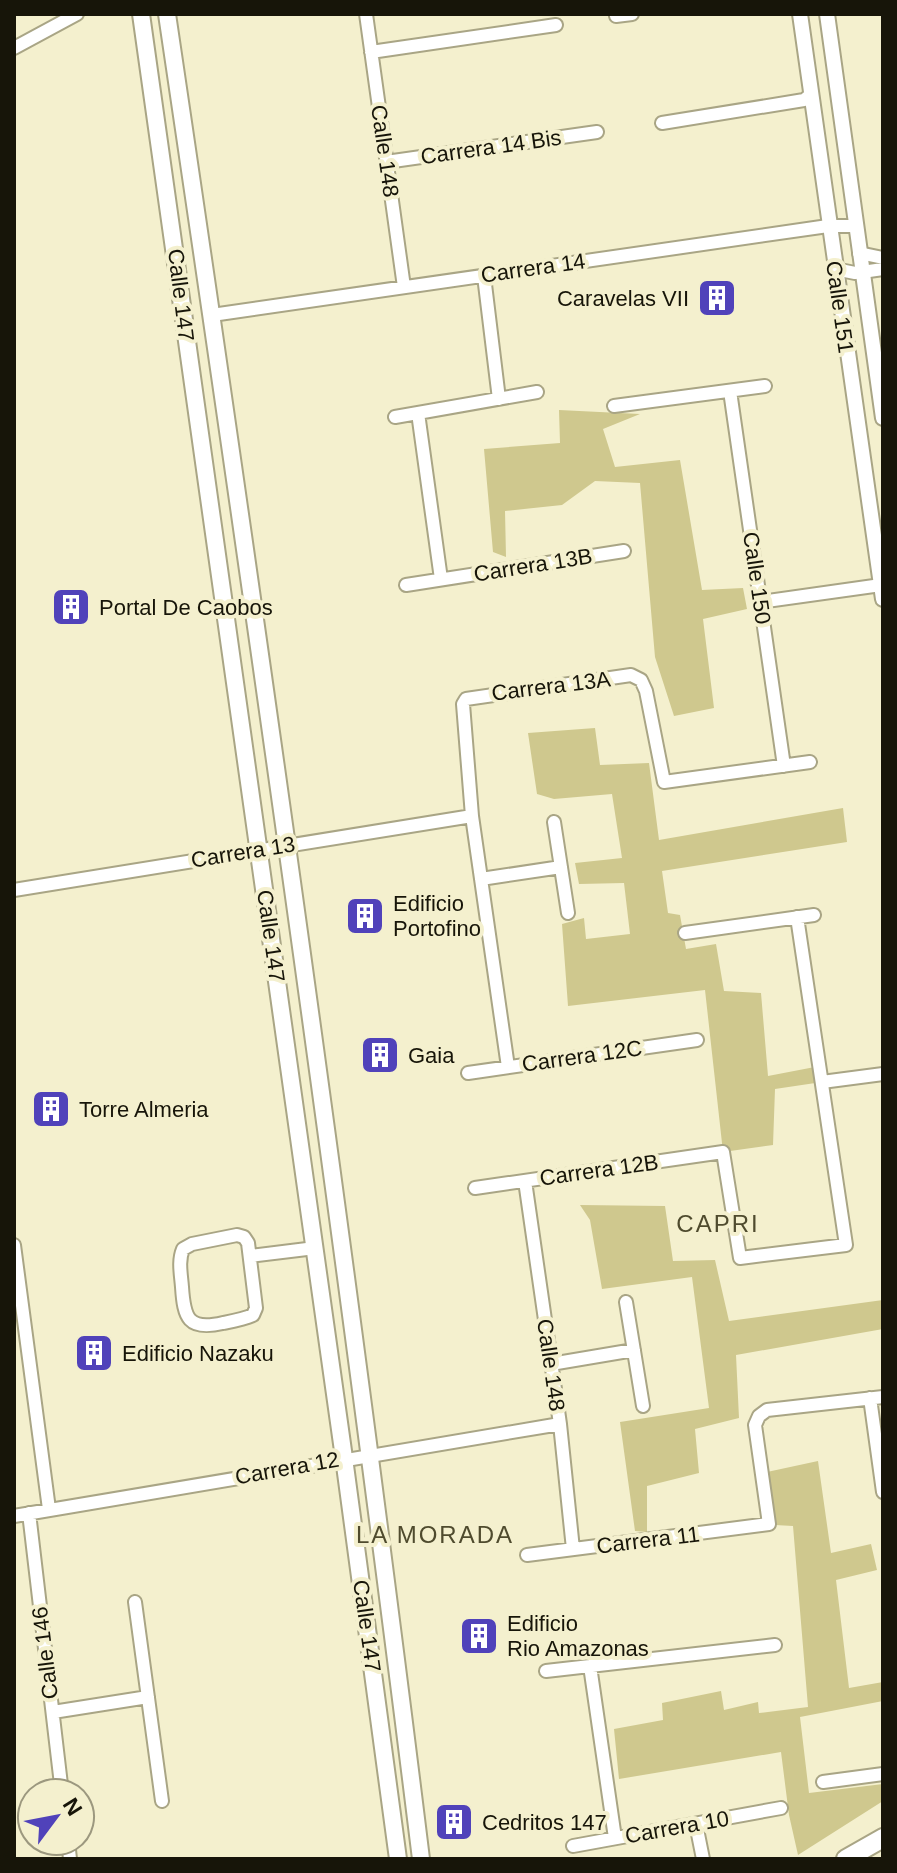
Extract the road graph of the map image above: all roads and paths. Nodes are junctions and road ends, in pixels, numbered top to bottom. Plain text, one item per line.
1 (77, 14) edge
2 (141, 14) edge
3 (167, 14) edge
4 (366, 14) edge
5 (632, 14) edge
6 (800, 14) edge
7 (827, 14) edge
8 (616, 16) dead end
9 (556, 25) dead end
10 (14, 48) edge
11 (371, 52) junction
12 (836, 80) junction
13 (809, 96) junction
14 (838, 98) junction
15 (662, 123) dead end
16 (597, 132) dead end
17 (386, 162) junction
18 (828, 226) junction
19 (855, 226) junction
20 (859, 253) junction
21 (883, 258) edge
22 (835, 269) junction
23 (883, 269) edge
24 (862, 272) junction
25 (484, 276) junction
26 (404, 287) junction
27 (212, 315) junction
28 (765, 386) dead end
29 (730, 391) junction
30 (537, 392) dead end
31 (499, 399) junction
32 (614, 406) dead end
33 (418, 413) junction
34 (395, 417) dead end
35 (883, 418) edge
36 (624, 551) dead end
37 (441, 579) junction
38 (406, 585) dead end
39 (882, 592) edge
40 (760, 602) junction
41 (810, 762) dead end
42 (784, 766) junction
43 (472, 816) junction
44 (554, 822) dead end
45 (285, 845) junction
46 (259, 850) junction
47 (561, 867) junction
48 (481, 879) junction
49 (14, 890) edge
50 (568, 913) dead end
51 (814, 915) dead end
52 (797, 917) junction
53 (685, 933) dead end
54 (697, 1040) dead end
55 (508, 1067) junction
56 (468, 1073) dead end
57 (883, 1074) edge
58 (822, 1082) junction
59 (525, 1181) junction
60 (475, 1188) dead end
61 (14, 1245) edge
62 (315, 1248) junction
63 (250, 1256) junction
64 (16, 1279) edge
65 (626, 1302) dead end
66 (634, 1350) junction
67 (551, 1364) junction
68 (876, 1398) edge
69 (643, 1406) dead end
70 (560, 1424) junction
71 (371, 1454) junction
72 (344, 1458) junction
73 (883, 1492) edge
74 (49, 1509) junction
75 (29, 1513) junction
76 (14, 1516) edge
77 (573, 1549) junction
78 (527, 1555) dead end
79 (135, 1602) dead end
80 (775, 1645) dead end
81 (590, 1666) junction
82 (546, 1671) dead end
83 (148, 1697) junction
84 (53, 1712) junction
85 (883, 1774) edge
86 (60, 1777) edge
87 (823, 1782) dead end
88 (162, 1801) dead end
89 (781, 1808) dead end
90 (696, 1824) junction
91 (615, 1838) junction
92 (883, 1838) edge
93 (573, 1846) dead end
94 (398, 1859) edge
95 (421, 1859) edge
96 (703, 1859) edge
97 (846, 1859) edge

1 - 10 street
2 - 46 main road, Calle 147
3 - 27 main road, Calle 147
4 - 11 street, Calle 148
5 - 8 street
6 - 13 street, Calle 151
7 - 12 street, Calle 151
9 - 11 street
11 - 17 street, Calle 148
12 - 13 street
12 - 14 street, Calle 151
13 - 14 street
13 - 15 street
13 - 18 street, Calle 151
14 - 19 street, Calle 151
16 - 17 street, Carrera 14 Bis
17 - 26 street, Calle 148
18 - 19 street, Carrera 14
18 - 22 street, Calle 151
18 - 25 street, Carrera 14
19 - 20 street, Calle 151
20 - 21 street
20 - 24 street, Calle 151
22 - 24 street
22 - 39 street, Calle 151
23 - 24 street
24 - 35 street, Calle 151
25 - 26 street, Carrera 14
25 - 31 street
26 - 27 street, Carrera 14
27 - 45 main road, Calle 147
28 - 29 street
29 - 32 street
29 - 40 street, Calle 150
30 - 31 street
31 - 33 street
33 - 34 street
33 - 37 street
36 - 37 street, Carrera 13B
37 - 38 street, Carrera 13B
39 - 40 street
40 - 42 street, Calle 150
41 - 42 street
42 - 43 street, Carrera 13A
43 - 45 street, Carrera 13
43 - 48 street
44 - 47 street
45 - 46 street, Carrera 13
45 - 71 main road, Calle 147
46 - 49 street, Carrera 13
46 - 62 main road, Calle 147
47 - 48 street
47 - 50 street
48 - 55 street
51 - 52 street
52 - 53 street
52 - 58 street
54 - 55 street, Carrera 12C
55 - 56 street, Carrera 12C
57 - 58 street
58 - 59 street, Carrera 12B
59 - 60 street, Carrera 12B
59 - 67 street, Calle 148
61 - 64 street
62 - 63 street
62 - 72 main road, Calle 147
63 - 63 street
64 - 74 street
65 - 66 street
66 - 67 street
66 - 69 street
67 - 70 street, Calle 148
68 - 73 street
68 - 77 street, Carrera 11
70 - 71 street, Carrera 12
70 - 77 street, Calle 148
71 - 72 street, Carrera 12
71 - 95 main road, Calle 147
72 - 74 street, Carrera 12
72 - 94 main road, Calle 147
74 - 75 street, Carrera 12
75 - 76 street, Carrera 12
75 - 84 street, Calle 146
77 - 78 street, Carrera 11
79 - 83 street
80 - 81 street
81 - 82 street
81 - 91 street
83 - 84 street
83 - 88 street
84 - 86 street, Calle 146
85 - 87 street
89 - 90 street, Carrera 10
90 - 91 street, Carrera 10
90 - 96 street
91 - 93 street, Carrera 10
92 - 97 main road

